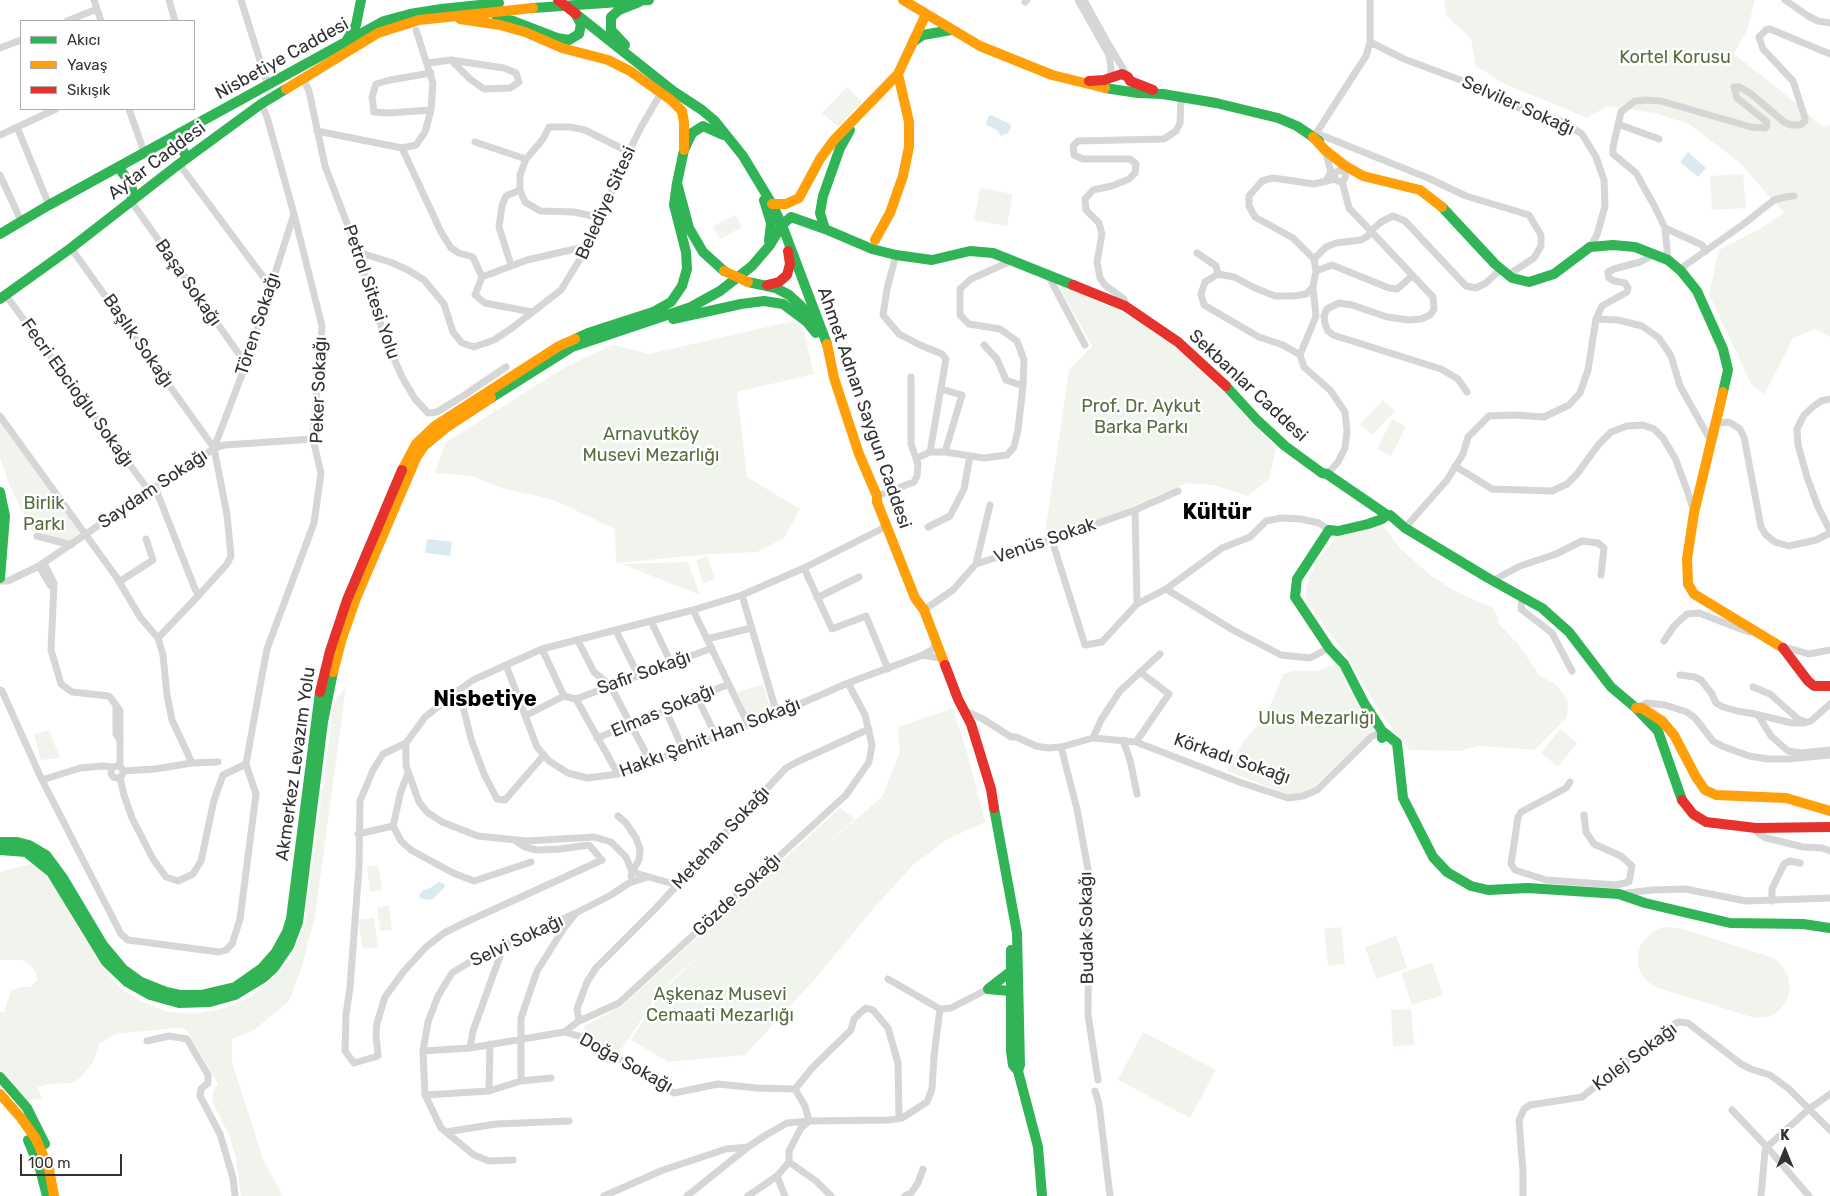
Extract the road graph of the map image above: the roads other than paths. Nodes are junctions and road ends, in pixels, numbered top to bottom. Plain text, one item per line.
1 (94, 0) edge
2 (169, 0) edge
3 (241, 0) edge
4 (362, 0) edge
5 (546, 0) edge
6 (558, 0) edge
7 (645, 0) edge
8 (649, 0) edge
9 (903, 0) edge
10 (1078, 0) edge
11 (1084, 0) edge
12 (1370, 0) edge
13 (1785, 0) edge
14 (97, 9) junction
15 (576, 14) junction
16 (926, 14) junction
17 (445, 17) junction
18 (70, 20) edge
19 (101, 20) edge
20 (175, 20) edge
21 (1830, 23) edge
22 (375, 30) junction
23 (416, 30) dead end
24 (951, 30) junction
25 (20, 40) edge
26 (363, 41) joint
27 (1370, 42) junction
28 (345, 43) junction
29 (912, 43) junction
30 (0, 48) edge
31 (1830, 54) edge
32 (451, 60) junction
33 (428, 62) junction
34 (430, 73) junction
35 (898, 74) junction
36 (1110, 77) junction
37 (303, 78) junction
38 (1129, 79) junction
39 (1075, 81) junction
40 (268, 86) junction
41 (1119, 90) junction
42 (661, 93) junction
43 (1162, 94) junction
44 (1181, 97) junction
45 (261, 104) junction
46 (696, 105) junction
47 (865, 109) junction
48 (54, 110) edge
49 (130, 110) edge
50 (431, 110) junction
51 (1618, 124) junction
52 (17, 127) junction
53 (317, 131) junction
54 (184, 132) junction
55 (0, 135) edge
56 (1315, 135) junction
57 (730, 139) junction
58 (1659, 139) dead end
59 (475, 142) dead end
60 (402, 148) junction
61 (684, 150) junction
62 (1324, 150) junction
63 (144, 152) junction
64 (629, 152) junction
65 (526, 159) junction
66 (183, 161) junction
67 (118, 167) junction
68 (1343, 172) junction
69 (0, 176) edge
70 (1326, 181) junction
71 (677, 183) junction
72 (520, 190) junction
73 (764, 192) junction
74 (1794, 196) dead end
75 (131, 201) junction
76 (772, 204) junction
77 (48, 205) junction
78 (294, 214) junction
79 (601, 218) junction
80 (21, 221) junction
81 (782, 225) junction
82 (1665, 228) junction
83 (825, 229) junction
84 (1371, 231) junction
85 (0, 234) edge
86 (875, 240) junction
87 (788, 241) junction
88 (862, 245) junction
89 (588, 246) junction
90 (1590, 247) junction
91 (71, 248) junction
92 (765, 249) junction
93 (1706, 251) junction
94 (358, 252) junction
95 (879, 252) junction
96 (1197, 253) dead end
97 (1655, 254) junction
98 (896, 255) junction
99 (1314, 259) junction
100 (1013, 260) junction
101 (1668, 260) junction
102 (511, 265) junction
103 (1680, 270) junction
104 (1316, 271) junction
105 (1505, 272) junction
106 (1218, 274) junction
107 (1048, 276) junction
108 (1412, 276) junction
109 (482, 277) junction
110 (270, 286) junction
111 (764, 286) junction
112 (1313, 287) junction
113 (2, 297) edge
114 (1125, 306) junction
115 (532, 312) junction
116 (1316, 316) junction
117 (1324, 316) junction
118 (1596, 319) junction
119 (635, 325) junction
120 (816, 333) junction
121 (984, 345) dead end
122 (1085, 346) dead end
123 (1300, 355) junction
124 (828, 358) junction
125 (246, 364) junction
126 (506, 367) dead end
127 (911, 377) dead end
128 (1024, 386) junction
129 (941, 389) junction
130 (1467, 392) dead end
131 (1830, 399) edge
132 (0, 416) edge
133 (1715, 422) junction
134 (220, 434) junction
135 (204, 435) junction
136 (314, 439) junction
137 (1711, 441) junction
138 (214, 448) junction
139 (930, 452) junction
140 (945, 452) junction
141 (970, 456) junction
142 (917, 458) junction
143 (1455, 466) junction
144 (1328, 474) junction
145 (152, 489) junction
146 (1178, 491) dead end
147 (0, 492) edge
148 (876, 495) junction
149 (990, 505) dead end
150 (3, 508) junction
151 (1135, 510) junction
152 (1694, 513) junction
153 (1386, 515) junction
154 (887, 526) junction
155 (928, 526) dead end
156 (1405, 528) junction
157 (1329, 530) junction
158 (1830, 532) edge
159 (85, 534) junction
160 (37, 536) dead end
161 (1050, 537) junction
162 (146, 539) dead end
163 (71, 545) junction
164 (0, 551) edge
165 (976, 564) junction
166 (39, 566) junction
167 (0, 567) edge
168 (804, 568) junction
169 (0, 572) edge
170 (1601, 575) dead end
171 (859, 577) dead end
172 (0, 579) edge
173 (1492, 580) junction
174 (119, 582) junction
175 (0, 586) edge
176 (1166, 590) junction
177 (199, 595) junction
178 (742, 596) junction
179 (1522, 597) junction
180 (817, 598) junction
181 (1137, 604) junction
182 (693, 610) junction
183 (924, 610) junction
184 (651, 621) junction
185 (751, 628) junction
186 (616, 631) junction
187 (1757, 632) junction
188 (158, 638) junction
189 (707, 639) junction
190 (578, 641) junction
191 (937, 641) junction
192 (1664, 641) dead end
193 (1781, 646) junction
194 (712, 648) junction
195 (1328, 648) junction
196 (542, 649) junction
197 (1830, 650) edge
198 (1160, 654) dead end
199 (923, 655) junction
200 (944, 659) junction
201 (671, 663) junction
202 (506, 665) junction
203 (888, 668) junction
204 (1572, 671) dead end
205 (1140, 672) junction
206 (638, 675) junction
207 (1680, 675) dead end
208 (848, 683) junction
209 (729, 684) junction
210 (610, 685) junction
211 (1830, 686) edge
212 (1753, 687) dead end
213 (0, 690) edge
214 (459, 690) junction
215 (564, 696) junction
216 (697, 697) junction
217 (576, 699) junction
218 (1830, 704) edge
219 (1636, 708) junction
220 (665, 709) junction
221 (963, 710) junction
222 (777, 714) junction
223 (1758, 715) junction
224 (525, 716) junction
225 (1806, 722) junction
226 (748, 724) junction
227 (630, 725) junction
228 (869, 729) junction
229 (1382, 731) junction
230 (716, 736) junction
231 (597, 738) junction
232 (1093, 738) junction
233 (1123, 740) junction
234 (1136, 742) junction
235 (406, 743) junction
236 (1061, 747) junction
237 (683, 748) junction
238 (1828, 753) edge
239 (544, 755) junction
240 (218, 762) dead end
241 (192, 763) junction
242 (651, 763) junction
243 (246, 764) junction
244 (119, 771) junction
245 (408, 774) junction
246 (618, 774) junction
247 (42, 780) junction
248 (1570, 782) dead end
249 (1137, 794) dead end
250 (1830, 811) edge
251 (1584, 815) dead end
252 (618, 816) dead end
253 (393, 826) junction
254 (1830, 827) edge
255 (1756, 828) junction
256 (358, 834) junction
257 (513, 840) junction
258 (0, 842) edge
259 (0, 850) edge
260 (1830, 850) edge
261 (531, 862) dead end
262 (1800, 863) dead end
263 (632, 872) junction
264 (1531, 874) junction
265 (648, 877) junction
266 (630, 883) junction
267 (677, 885) junction
268 (1528, 888) junction
269 (1619, 894) junction
270 (1830, 898) edge
271 (1772, 901) junction
272 (576, 912) junction
273 (1013, 914) junction
274 (1830, 928) edge
275 (504, 945) junction
276 (1010, 972) junction
277 (888, 979) dead end
278 (1018, 981) junction
279 (988, 989) junction
280 (1010, 991) junction
281 (940, 1009) junction
282 (579, 1021) junction
283 (564, 1032) junction
284 (520, 1038) junction
285 (147, 1041) dead end
286 (490, 1044) junction
287 (470, 1048) junction
288 (423, 1051) junction
289 (1018, 1071) junction
290 (0, 1077) edge
291 (551, 1078) dead end
292 (1098, 1080) dead end
293 (522, 1081) junction
294 (796, 1090) junction
295 (489, 1091) junction
296 (1095, 1091) dead end
297 (0, 1094) edge
298 (1830, 1094) edge
299 (426, 1095) junction
300 (0, 1104) edge
301 (1809, 1108) junction
302 (1732, 1110) dead end
303 (899, 1118) junction
304 (809, 1120) junction
305 (569, 1121) dead end
306 (1830, 1130) edge
307 (446, 1132) junction
308 (748, 1147) junction
309 (1768, 1147) junction
310 (513, 1160) dead end
311 (789, 1162) junction
312 (923, 1168) dead end
313 (49, 1169) junction
314 (777, 1176) junction
315 (47, 1196) edge
316 (54, 1196) edge
317 (235, 1196) edge
318 (604, 1196) edge
319 (687, 1196) edge
320 (748, 1196) edge
321 (785, 1196) edge
322 (831, 1196) edge
323 (905, 1196) edge
324 (1042, 1196) edge
325 (1110, 1196) edge
326 (1523, 1196) edge
327 (1761, 1196) edge
328 (1809, 1196) edge

1 - 14 street
2 - 20 street
3 - 40 street
4 - 22 main road
4 - 28 main road
5 - 22 main road, Nisbetiye Caddesi
6 - 15 main road, Ahmet Adnan Saygun Caddesi, bridge
7 - 8 main road, Nisbetiye Caddesi
7 - 17 main road, Nisbetiye Caddesi
7 - 46 main road
9 - 16 main road
10 - 36 street
11 - 38 street
12 - 27 street
13 - 21 street
14 - 18 street
14 - 19 street
15 - 17 main road
15 - 46 main road, Ahmet Adnan Saygun Caddesi
16 - 24 main road
16 - 29 main road
17 - 22 main road, Nisbetiye Caddesi
17 - 42 main road
22 - 26 main road, Nisbetiye Caddesi
22 - 28 main road, Nisbetiye Caddesi
23 - 33 street
24 - 29 main road
24 - 39 main road
25 - 30 street
26 - 37 main road, Aytar Caddesi
27 - 56 street
27 - 90 street, Selviler Sokağı
28 - 40 main road, Nisbetiye Caddesi
29 - 35 main road
31 - 51 street
32 - 32 street
32 - 33 street
33 - 34 street
34 - 50 street
34 - 50 street
35 - 47 main road
35 - 86 main road
36 - 38 main road
36 - 39 main road
36 - 41 main road
37 - 45 main road, Aytar Caddesi
37 - 53 street, Petrol Sitesi Yolu
38 - 41 main road
38 - 43 main road
39 - 41 main road
40 - 54 main road, Nisbetiye Caddesi
41 - 43 main road
42 - 61 main road
42 - 64 street, Belediye Sitesi
43 - 44 main road
44 - 56 main road
44 - 114 street
45 - 66 main road, Aytar Caddesi
45 - 78 street, Peker Sokağı
46 - 57 main road, Ahmet Adnan Saygun Caddesi
47 - 76 main road
47 - 83 main road
48 - 52 street
49 - 63 street
50 - 60 street
51 - 58 street
51 - 82 street
52 - 55 street
52 - 77 street
53 - 60 street
53 - 94 street, Petrol Sitesi Yolu
54 - 63 main road, Nisbetiye Caddesi
54 - 66 main road
56 - 62 main road
56 - 68 main road
56 - 105 street
57 - 61 main road
57 - 73 main road, Ahmet Adnan Saygun Caddesi
59 - 65 street
60 - 109 street
61 - 71 main road, Akmerkez Levazım Yolu
62 - 68 main road
62 - 70 street
63 - 67 main road, Nisbetiye Caddesi
64 - 65 street
64 - 79 street, Belediye Sitesi
65 - 72 street
66 - 75 main road, Aytar Caddesi
66 - 110 street
67 - 75 main road
67 - 77 main road, Nisbetiye Caddesi
68 - 70 street
68 - 84 street
68 - 105 main road
69 - 80 street
70 - 99 street
71 - 111 main road, bridge
71 - 258 main road, Akmerkez Levazım Yolu
72 - 79 street
72 - 102 street
73 - 76 main road, Ahmet Adnan Saygun Caddesi
73 - 92 main road
74 - 93 street
75 - 91 main road, Aytar Caddesi
75 - 125 street, Başa Sokağı
76 - 81 main road, Ahmet Adnan Saygun Caddesi
77 - 80 main road, Nisbetiye Caddesi
78 - 110 street, Tören Sokağı
78 - 136 street, Peker Sokağı
79 - 89 street, Belediye Sitesi
80 - 85 main road, Nisbetiye Caddesi
81 - 83 main road, Sekbanlar Caddesi
81 - 87 main road, Ahmet Adnan Saygun Caddesi
81 - 92 main road
82 - 93 street
82 - 101 street
83 - 88 main road, Sekbanlar Caddesi
84 - 99 street
84 - 105 street
84 - 108 street
86 - 88 main road
86 - 95 main road
87 - 111 main road
87 - 124 main road, Ahmet Adnan Saygun Caddesi
88 - 95 main road, Sekbanlar Caddesi
89 - 102 street
89 - 115 street, Belediye Sitesi
90 - 97 main road
90 - 105 main road
91 - 113 main road, Aytar Caddesi
91 - 135 street, Başlık Sokağı
92 - 119 main road
93 - 103 street
94 - 115 street, Belediye Sitesi
94 - 126 street, Petrol Sitesi Yolu
95 - 98 main road, Sekbanlar Caddesi
96 - 106 street
97 - 101 main road
97 - 118 street
98 - 100 main road, Sekbanlar Caddesi
98 - 129 street
99 - 104 street
100 - 107 main road, Sekbanlar Caddesi
100 - 128 street
101 - 103 main road
102 - 109 street
103 - 133 main road
104 - 108 street
104 - 112 street
106 - 112 street
106 - 123 street
107 - 114 main road, Sekbanlar Caddesi
107 - 122 street
108 - 117 street
109 - 115 street
110 - 125 street, Tören Sokağı
111 - 120 main road
112 - 116 street
113 - 145 street, Fecri Ebcioğlu Sokağı
114 - 144 main road, Sekbanlar Caddesi
116 - 117 street
116 - 123 street
117 - 130 street
118 - 137 street
118 - 143 street
119 - 120 main road
119 - 259 main road, Akmerkez Levazım Yolu
120 - 124 main road
121 - 128 street
123 - 144 street
124 - 148 main road, Ahmet Adnan Saygun Caddesi
125 - 134 street, Tören Sokağı
127 - 142 street
128 - 141 street
129 - 139 street
129 - 140 street
131 - 158 street
132 - 159 street
133 - 137 main road
133 - 158 street
134 - 135 street
134 - 138 street, Tören Sokağı
135 - 138 street, Başlık Sokağı
136 - 138 street, Saydam Sokağı
136 - 243 street, Peker Sokağı
137 - 152 main road
138 - 145 street, Saydam Sokağı
138 - 177 street
139 - 140 street
139 - 142 street
140 - 141 street
141 - 155 street
142 - 148 street
143 - 152 street
143 - 156 street
144 - 153 main road, Sekbanlar Caddesi
145 - 159 street, Saydam Sokağı
145 - 177 street, Fecri Ebcioğlu Sokağı
146 - 151 street, Venüs Sokak
147 - 150 main road
148 - 154 main road, Ahmet Adnan Saygun Caddesi
148 - 183 main road
149 - 165 street
150 - 164 main road
150 - 169 main road
151 - 161 street, Venüs Sokak
151 - 181 street
152 - 187 main road
153 - 156 main road, Sekbanlar Caddesi
153 - 157 main road
154 - 168 street
154 - 183 main road, Ahmet Adnan Saygun Caddesi
156 - 173 main road, Sekbanlar Caddesi
157 - 176 street
157 - 195 main road
159 - 163 street, Saydam Sokağı
159 - 174 street
160 - 163 street
161 - 165 street, Venüs Sokak
161 - 181 street
162 - 174 street
163 - 166 street, Saydam Sokağı
165 - 183 street, Venüs Sokak
166 - 172 street, Saydam Sokağı
166 - 175 street, Saydam Sokağı
166 - 244 street
167 - 169 main road
168 - 178 street
168 - 180 street
169 - 172 main road
170 - 173 street
171 - 180 street
173 - 179 main road, Sekbanlar Caddesi
174 - 188 street
176 - 181 street
176 - 195 street
177 - 188 street
178 - 182 street
178 - 185 street
179 - 204 street
179 - 219 main road, Sekbanlar Caddesi
180 - 203 street
182 - 184 street
182 - 189 street
183 - 191 main road, Ahmet Adnan Saygun Caddesi
184 - 186 street
184 - 201 street
185 - 189 street
185 - 222 street
186 - 190 street
186 - 206 street
187 - 192 street
187 - 193 main road
188 - 241 street
189 - 194 street
190 - 196 street
190 - 210 street
191 - 199 street, Hakkı Şehit Han Sokağı
191 - 200 main road, Ahmet Adnan Saygun Caddesi
193 - 197 street
193 - 211 main road
194 - 201 street, Safir Sokağı
194 - 209 street
195 - 229 main road
196 - 202 street
196 - 215 street
198 - 205 street
199 - 200 street
199 - 203 street, Hakkı Şehit Han Sokağı
200 - 221 main road, Ahmet Adnan Saygun Caddesi
201 - 206 street, Safir Sokağı
202 - 214 street
202 - 224 street, Hakkı Şehit Han Sokağı
203 - 208 street, Hakkı Şehit Han Sokağı
205 - 232 street
205 - 234 street
206 - 210 street, Safir Sokağı
207 - 223 street
208 - 222 street, Hakkı Şehit Han Sokağı
208 - 228 street
209 - 216 street, Elmas Sokağı
209 - 226 street
210 - 217 street, Safir Sokağı
210 - 227 street
212 - 225 street
213 - 247 street
214 - 235 street
214 - 239 street
215 - 217 street
215 - 224 street
216 - 220 street, Elmas Sokağı
216 - 230 street
217 - 231 street
218 - 225 street
219 - 238 street
219 - 250 main road
219 - 255 main road
220 - 227 street, Elmas Sokağı
220 - 237 street
221 - 236 street, Körkadı Sokağı
221 - 273 main road, Ahmet Adnan Saygun Caddesi
222 - 226 street, Hakkı Şehit Han Sokağı
223 - 225 street
223 - 238 street
224 - 239 street, Hakkı Şehit Han Sokağı
226 - 230 street, Hakkı Şehit Han Sokağı
227 - 231 street, Elmas Sokağı
227 - 242 street
228 - 267 street, Metehan Sokağı
228 - 282 street, Gözde Sokağı
229 - 234 street, Körkadı Sokağı
229 - 268 main road
230 - 237 street, Hakkı Şehit Han Sokağı
231 - 246 street
232 - 233 street, Körkadı Sokağı
232 - 236 street, Körkadı Sokağı
233 - 234 street, Körkadı Sokağı
233 - 249 street
235 - 245 street
235 - 256 street
236 - 292 street, Budak Sokağı
237 - 242 street, Hakkı Şehit Han Sokağı
239 - 246 street, Hakkı Şehit Han Sokağı
240 - 241 street
241 - 244 street
242 - 246 street, Hakkı Şehit Han Sokağı
243 - 244 street
243 - 247 street
244 - 247 street
245 - 253 street
245 - 257 street
248 - 264 street
251 - 264 street
252 - 263 street
253 - 256 street
253 - 261 street
254 - 255 main road
255 - 260 street
256 - 257 street
257 - 263 street
262 - 271 street
263 - 265 street
263 - 266 street
264 - 268 street
265 - 266 street, Selvi Sokağı
265 - 267 street
266 - 272 street, Selvi Sokağı
267 - 282 street, Metehan Sokağı
268 - 269 main road
269 - 271 street
269 - 274 main road
270 - 271 street
272 - 275 street, Selvi Sokağı
272 - 284 street
273 - 276 main road
273 - 278 main road
275 - 287 street
275 - 288 street, Selvi Sokağı
276 - 278 main road
276 - 279 main road
276 - 280 main road
277 - 281 street
278 - 280 main road
278 - 289 main road
279 - 280 main road
279 - 281 street
280 - 289 main road
281 - 303 street
282 - 283 street, Gözde Sokağı
283 - 284 street, Doğa Sokağı
283 - 294 street, Doğa Sokağı
284 - 286 street, Doğa Sokağı
284 - 293 street
285 - 317 street
286 - 287 street, Doğa Sokağı
286 - 295 street
287 - 288 street, Doğa Sokağı
288 - 299 street, Selvi Sokağı
289 - 324 main road
290 - 313 main road
291 - 293 street
293 - 295 street
294 - 303 street
294 - 304 street
295 - 299 street
296 - 325 street
297 - 313 main road
298 - 301 street
299 - 307 street
300 - 315 main road
301 - 306 street
301 - 309 street
301 - 326 street, Kolej Sokağı
302 - 309 street
303 - 304 street
304 - 308 street
304 - 311 street
305 - 307 street
307 - 310 street
308 - 318 street
308 - 319 street
309 - 327 street
309 - 328 street
311 - 314 street
311 - 322 street
312 - 323 street
313 - 316 main road
314 - 320 street
314 - 321 street

